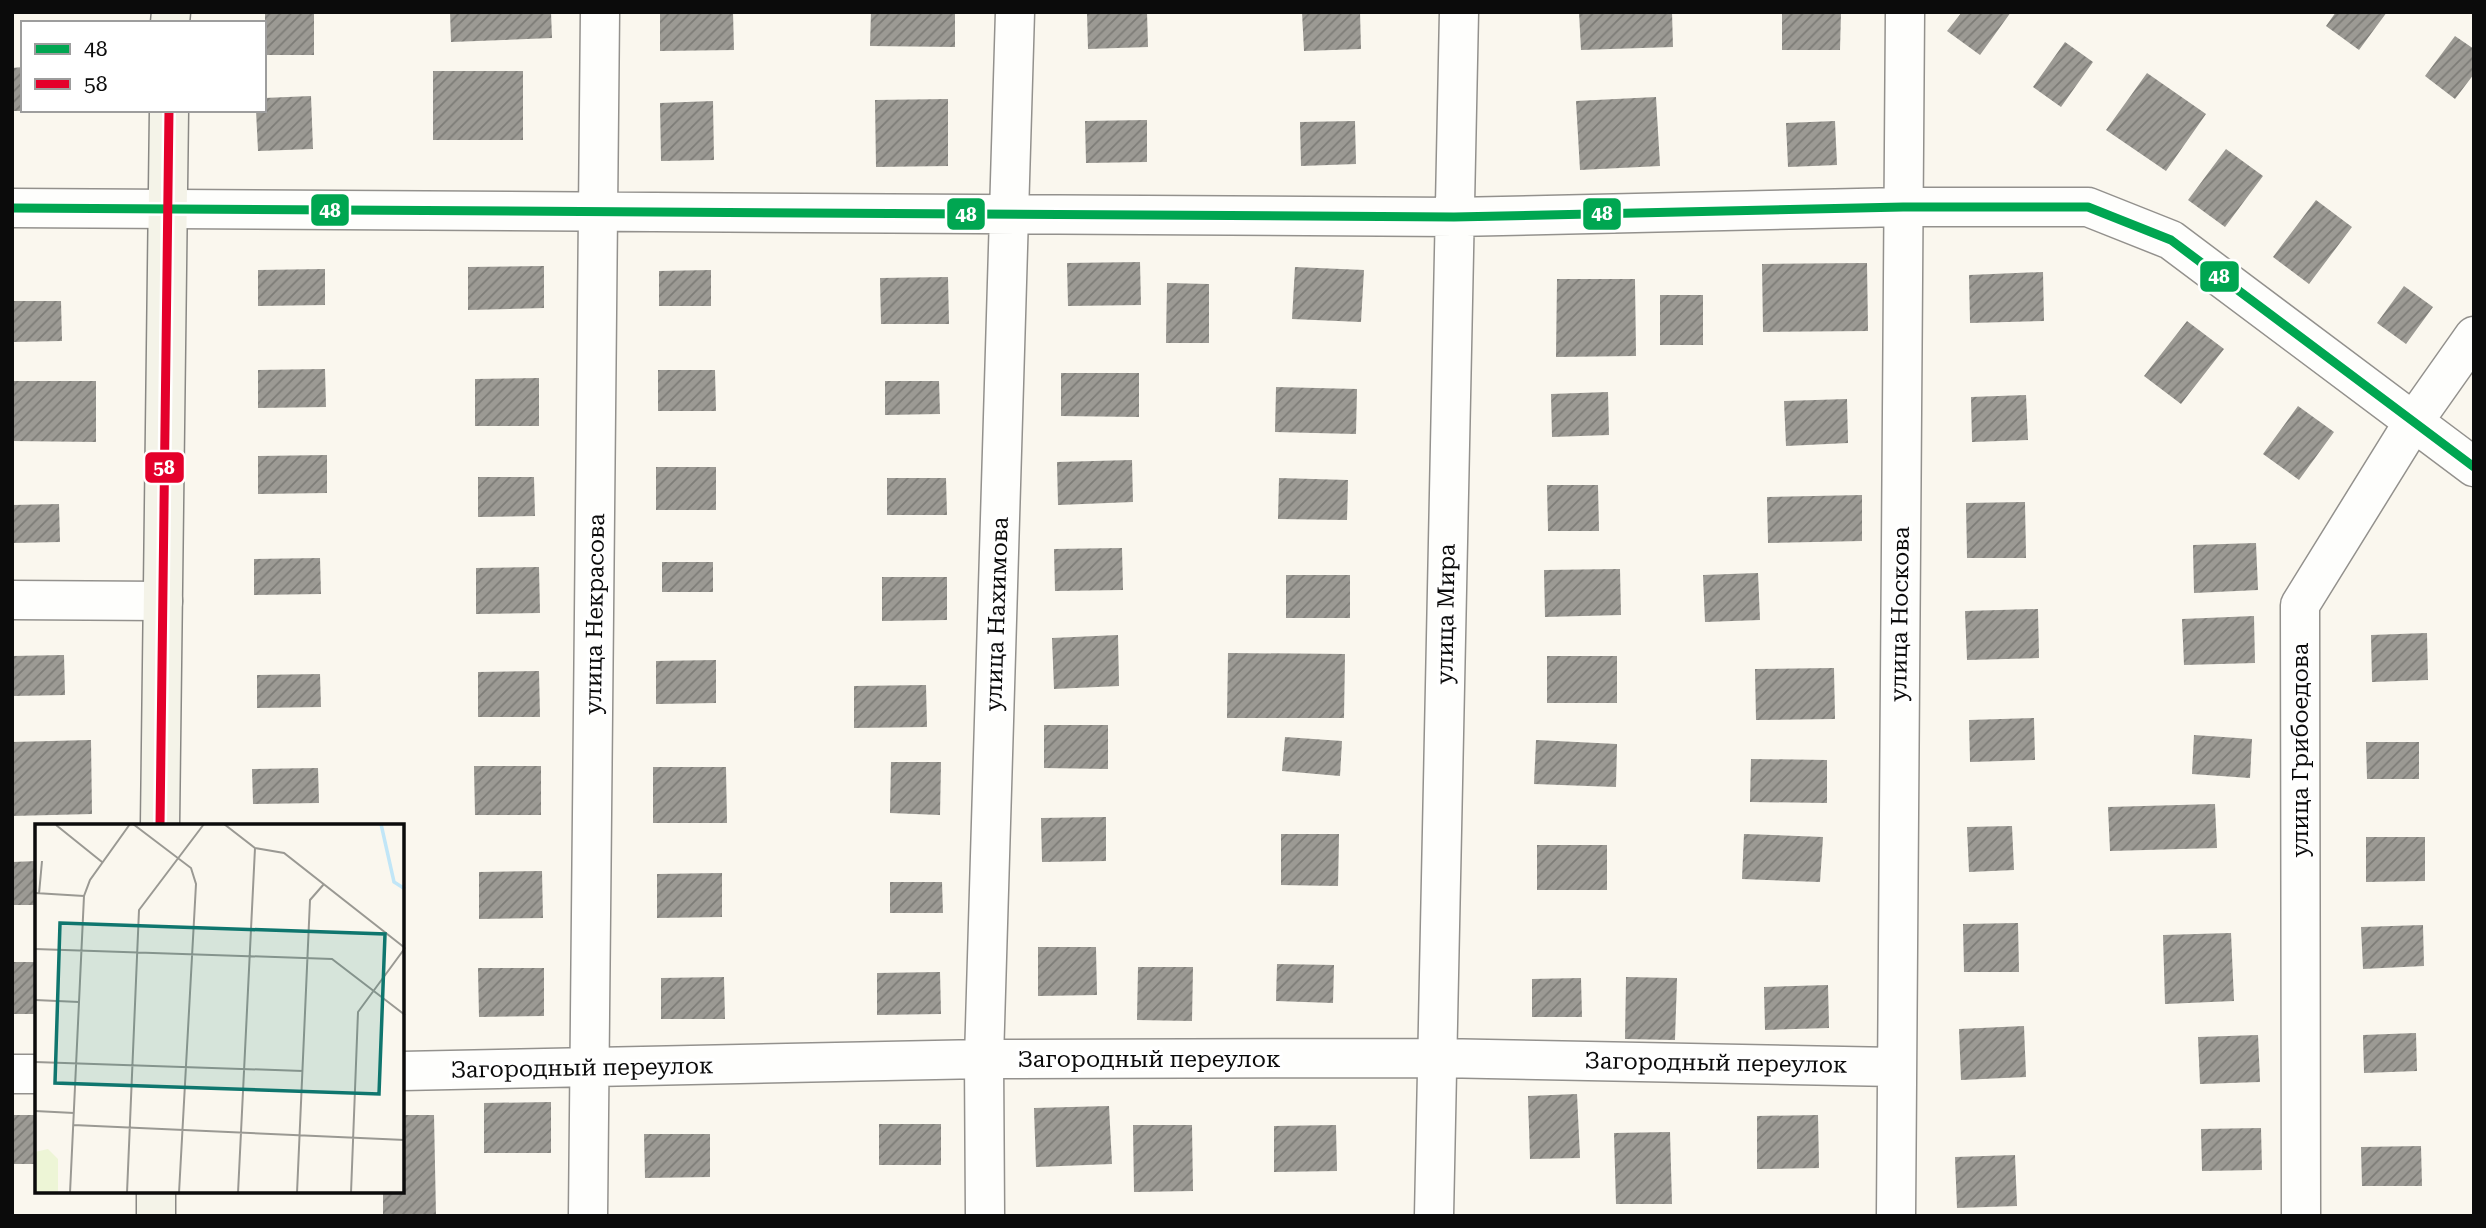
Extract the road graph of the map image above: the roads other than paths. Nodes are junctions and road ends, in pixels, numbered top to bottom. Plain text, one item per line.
1 (600, 12) edge
2 (1015, 12) edge
3 (1459, 12) edge
4 (1905, 12) edge
5 (169, 112) edge
6 (1903, 207) junction
7 (12, 208) edge
8 (167, 210) junction
9 (600, 212) junction
10 (1008, 215) junction
11 (1454, 217) junction
12 (2474, 336) edge
13 (2414, 421) junction
14 (2474, 467) edge
15 (12, 600) edge
16 (163, 601) junction
17 (160, 824) edge
18 (1437, 1058) junction
19 (984, 1059) junction
20 (1895, 1067) junction
21 (590, 1069) junction
22 (404, 1071) edge
23 (12, 1074) edge
24 (35, 1074) edge
25 (156, 1193) edge
26 (156, 1216) edge
27 (588, 1216) edge
28 (985, 1216) edge
29 (1434, 1216) edge
30 (1896, 1216) edge
31 (2301, 1216) edge

1 - 9 street, улица Некрасова
2 - 10 street, улица Нахимова
3 - 11 street, улица Мира
4 - 6 street, улица Носкова
5 - 8 street
6 - 11 street
6 - 13 street
6 - 20 street, улица Носкова
7 - 8 street
8 - 9 street
8 - 16 street
9 - 10 street
9 - 21 street, улица Некрасова
10 - 11 street
10 - 19 street, улица Нахимова
11 - 18 street, улица Мира
12 - 13 street, улица Грибоедова
13 - 14 street
13 - 31 street, улица Грибоедова
15 - 16 street
16 - 17 street
18 - 19 street, Загородный переулок
18 - 20 street, Загородный переулок
18 - 29 street, улица Мира
19 - 21 street, Загородный переулок
19 - 28 street, улица Нахимова
20 - 30 street, улица Носкова
21 - 22 street, Загородный переулок
21 - 27 street, улица Некрасова
23 - 24 street
25 - 26 street

